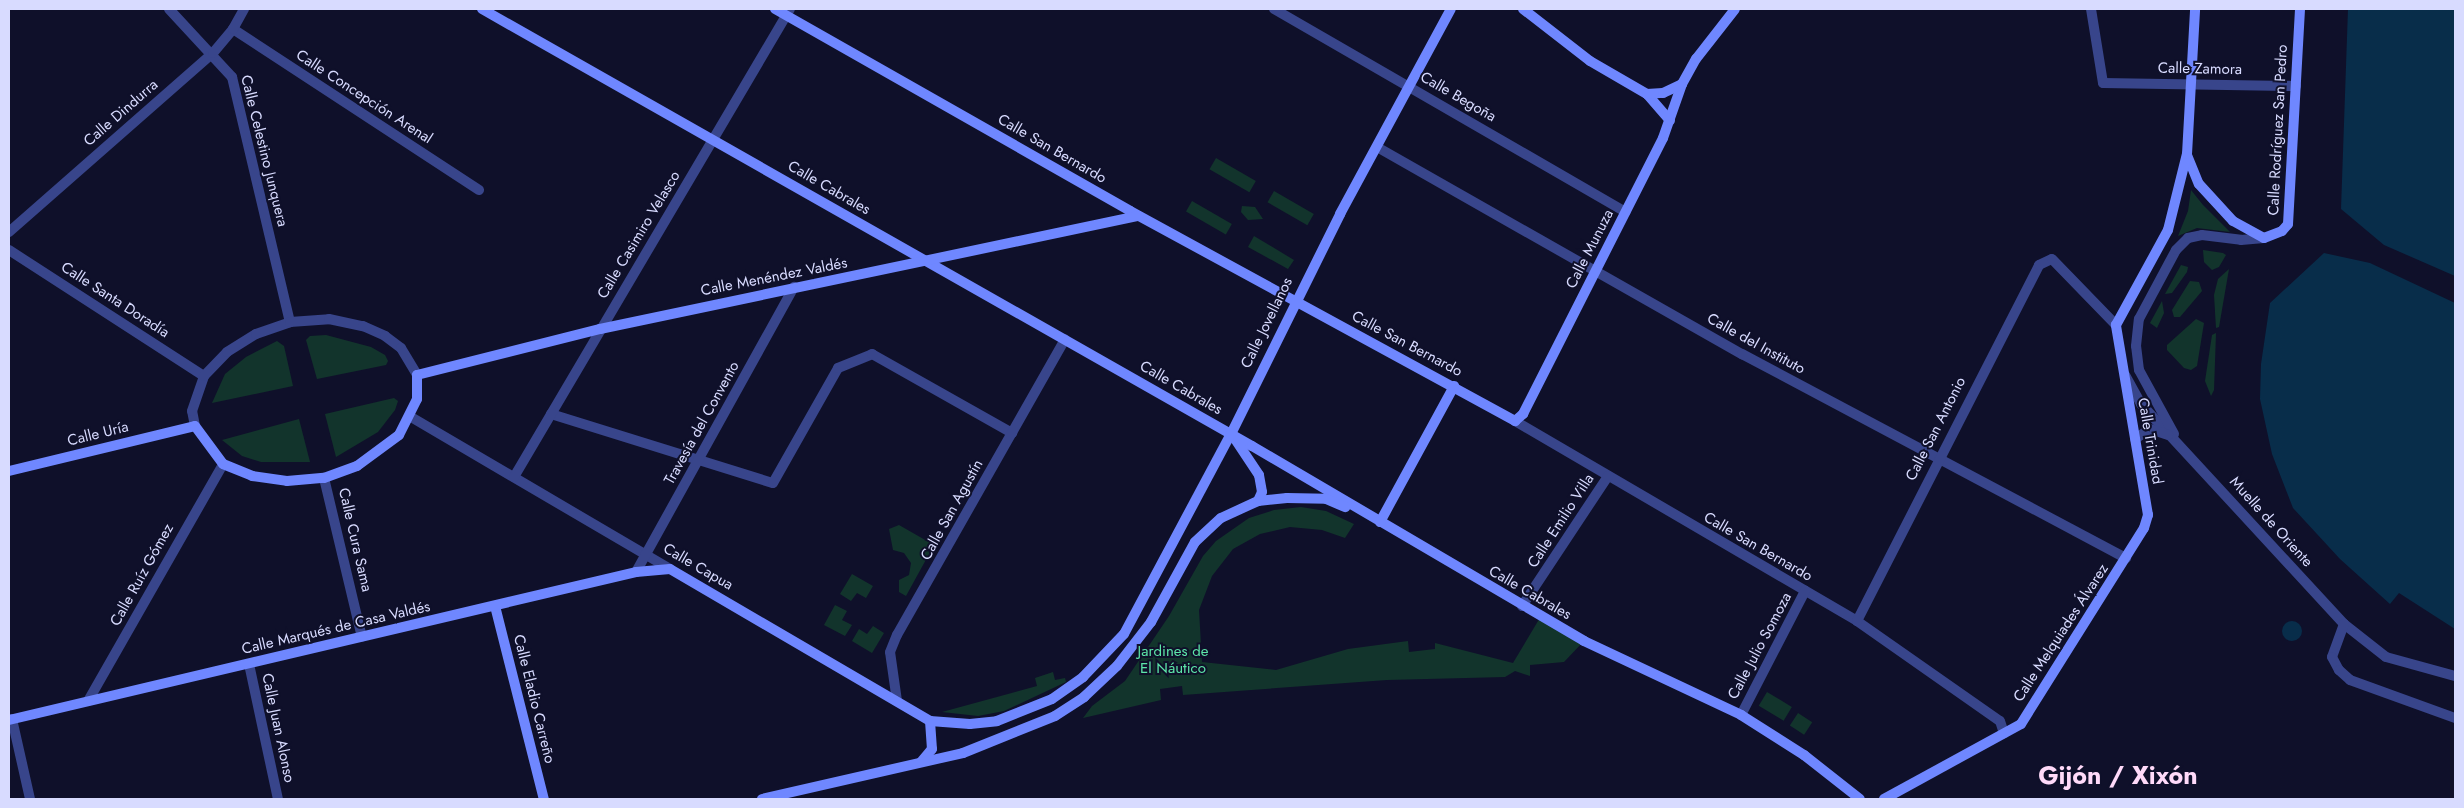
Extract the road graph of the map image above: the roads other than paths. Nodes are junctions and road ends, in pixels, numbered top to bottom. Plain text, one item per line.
1 (169, 9) edge
2 (244, 9) edge
3 (482, 9) edge
4 (775, 9) edge
5 (1274, 9) edge
6 (1451, 9) edge
7 (1523, 9) edge
8 (1735, 9) edge
9 (2091, 9) edge
10 (2195, 9) edge
11 (2300, 9) edge
12 (788, 12) edge
13 (233, 29) junction
14 (213, 53) junction
15 (2192, 83) junction
16 (1410, 86) junction
17 (2296, 86) junction
18 (1678, 87) junction
19 (1647, 94) junction
20 (1670, 120) junction
21 (714, 139) junction
22 (1377, 146) junction
23 (2187, 154) junction
24 (479, 190) dead end
25 (1626, 212) junction
26 (1138, 216) junction
27 (9, 232) edge
28 (2264, 238) junction
29 (9, 250) edge
30 (928, 261) junction
31 (1594, 272) junction
32 (794, 287) junction
33 (1295, 300) junction
34 (290, 322) junction
35 (2116, 325) junction
36 (600, 329) junction
37 (1065, 339) junction
38 (2122, 370) junction
39 (417, 375) junction
40 (204, 376) junction
41 (1454, 386) junction
42 (550, 414) junction
43 (411, 417) junction
44 (1516, 422) junction
45 (195, 426) junction
46 (1012, 433) junction
47 (1231, 434) junction
48 (2135, 439) junction
49 (2176, 439) junction
50 (700, 458) junction
51 (1938, 458) junction
52 (223, 464) junction
53 (9, 471) edge
54 (1608, 476) junction
55 (514, 477) junction
56 (324, 478) junction
57 (1258, 501) junction
58 (1380, 522) junction
59 (646, 555) junction
60 (2126, 558) junction
61 (670, 569) junction
62 (636, 572) junction
63 (1806, 591) junction
64 (496, 606) junction
65 (1522, 606) junction
66 (1857, 621) junction
67 (2344, 624) junction
68 (362, 638) junction
69 (249, 664) junction
70 (2455, 676) edge
71 (88, 701) junction
72 (897, 701) junction
73 (1741, 715) junction
74 (2455, 718) edge
75 (10, 719) edge
76 (930, 721) junction
77 (2004, 733) junction
78 (921, 762) junction
79 (30, 799) edge
80 (278, 799) edge
81 (544, 799) edge
82 (762, 799) edge
83 (1860, 799) edge
84 (1884, 799) edge

1 - 14 street, Calle Celestino Junquera
2 - 13 street, Calle Dindurra
3 - 21 street, Calle Cabrales
4 - 12 street, Calle San Bernardo
5 - 16 street, Calle Begoña
6 - 16 street, Calle Jovellanos
7 - 19 street
8 - 18 street, Calle Munuza
9 - 15 street, Calle Zamora
10 - 15 street
11 - 17 street, Calle Rodríguez San Pedro
12 - 21 street, Calle Casimiro Velasco
12 - 26 street, Calle San Bernardo
13 - 14 street, Calle Dindurra
13 - 24 street, Calle Concepción Arenal
14 - 27 street, Calle Dindurra
14 - 34 street, Calle Celestino Junquera
15 - 17 street, Calle Zamora
15 - 23 street
16 - 22 street, Calle Jovellanos
16 - 25 street, Calle Begoña
17 - 28 street, Calle Rodríguez San Pedro
18 - 19 street
18 - 20 street, Calle Munuza
19 - 20 street
20 - 25 street, Calle Munuza
21 - 30 street, Calle Cabrales
21 - 36 street, Calle Casimiro Velasco
22 - 31 street, Calle del Instituto
22 - 33 street, Calle Jovellanos
23 - 28 street
23 - 35 street
25 - 31 street, Calle Munuza
26 - 30 street, Calle Menéndez Valdés
26 - 33 street, Calle San Bernardo
28 - 49 street, Muelle de Oriente
29 - 40 street, Calle Santa Doradía
30 - 32 street, Calle Menéndez Valdés
30 - 37 street, Calle Cabrales
31 - 44 street, Calle Munuza
31 - 51 street, Calle del Instituto
32 - 36 street, Calle Menéndez Valdés
32 - 50 street, Travesía del Convento
33 - 41 street, Calle San Bernardo
33 - 47 street, Calle Jovellanos
34 - 39 street
34 - 40 street
35 - 38 street, Calle Trinidad
35 - 51 street, Calle San Antonio
36 - 39 street, Calle Menéndez Valdés
36 - 42 street, Calle Casimiro Velasco
37 - 46 street, Calle San Agustín
37 - 47 street, Calle Cabrales
38 - 48 street, Calle Trinidad
38 - 49 street, Muelle de Oriente
39 - 43 street
40 - 45 street
41 - 44 street, Calle San Bernardo
41 - 58 street
42 - 50 street
42 - 55 street, Calle Casimiro Velasco
43 - 55 street, Calle Capua
43 - 56 street
44 - 54 street, Calle San Bernardo
45 - 52 street
45 - 53 street, Calle Uría
46 - 50 street
46 - 72 street, Calle San Agustín
47 - 57 street
47 - 58 street, Calle Cabrales
47 - 76 street, Calle Jovellanos
48 - 49 street, Muelle de Oriente
48 - 60 street, Calle Trinidad
49 - 67 street, Muelle de Oriente
50 - 59 street, Travesía del Convento
51 - 60 street, Calle del Instituto
51 - 66 street, Calle San Antonio
52 - 56 street
52 - 71 street, Calle Ruíz Gómez
54 - 63 street, Calle San Bernardo
54 - 65 street, Calle Emilio Villa
55 - 59 street, Calle Capua
56 - 68 street, Calle Cura Sama
57 - 58 street
57 - 78 street
58 - 65 street, Calle Cabrales
59 - 61 street, Calle Capua
59 - 62 street, Travesía del Convento
60 - 77 street, Calle Melquiades Álvarez
61 - 62 street, Calle Marqués de Casa Valdés
61 - 72 street, Calle Capua
62 - 64 street, Calle Marqués de Casa Valdés
63 - 66 street, Calle San Bernardo
63 - 73 street, Calle Julio Somoza
64 - 68 street, Calle Marqués de Casa Valdés
64 - 81 street, Calle Eladio Carreño
65 - 73 street, Calle Cabrales
66 - 77 street, Calle San Bernardo
67 - 70 street, Muelle de Oriente
67 - 74 street
68 - 69 street, Calle Marqués de Casa Valdés
69 - 71 street, Calle Marqués de Casa Valdés
69 - 80 street, Calle Juan Alonso
71 - 75 street, Calle Marqués de Casa Valdés
72 - 76 street, Calle Capua
73 - 83 street, Calle Cabrales
75 - 79 street
76 - 78 street
77 - 84 street
78 - 82 street

